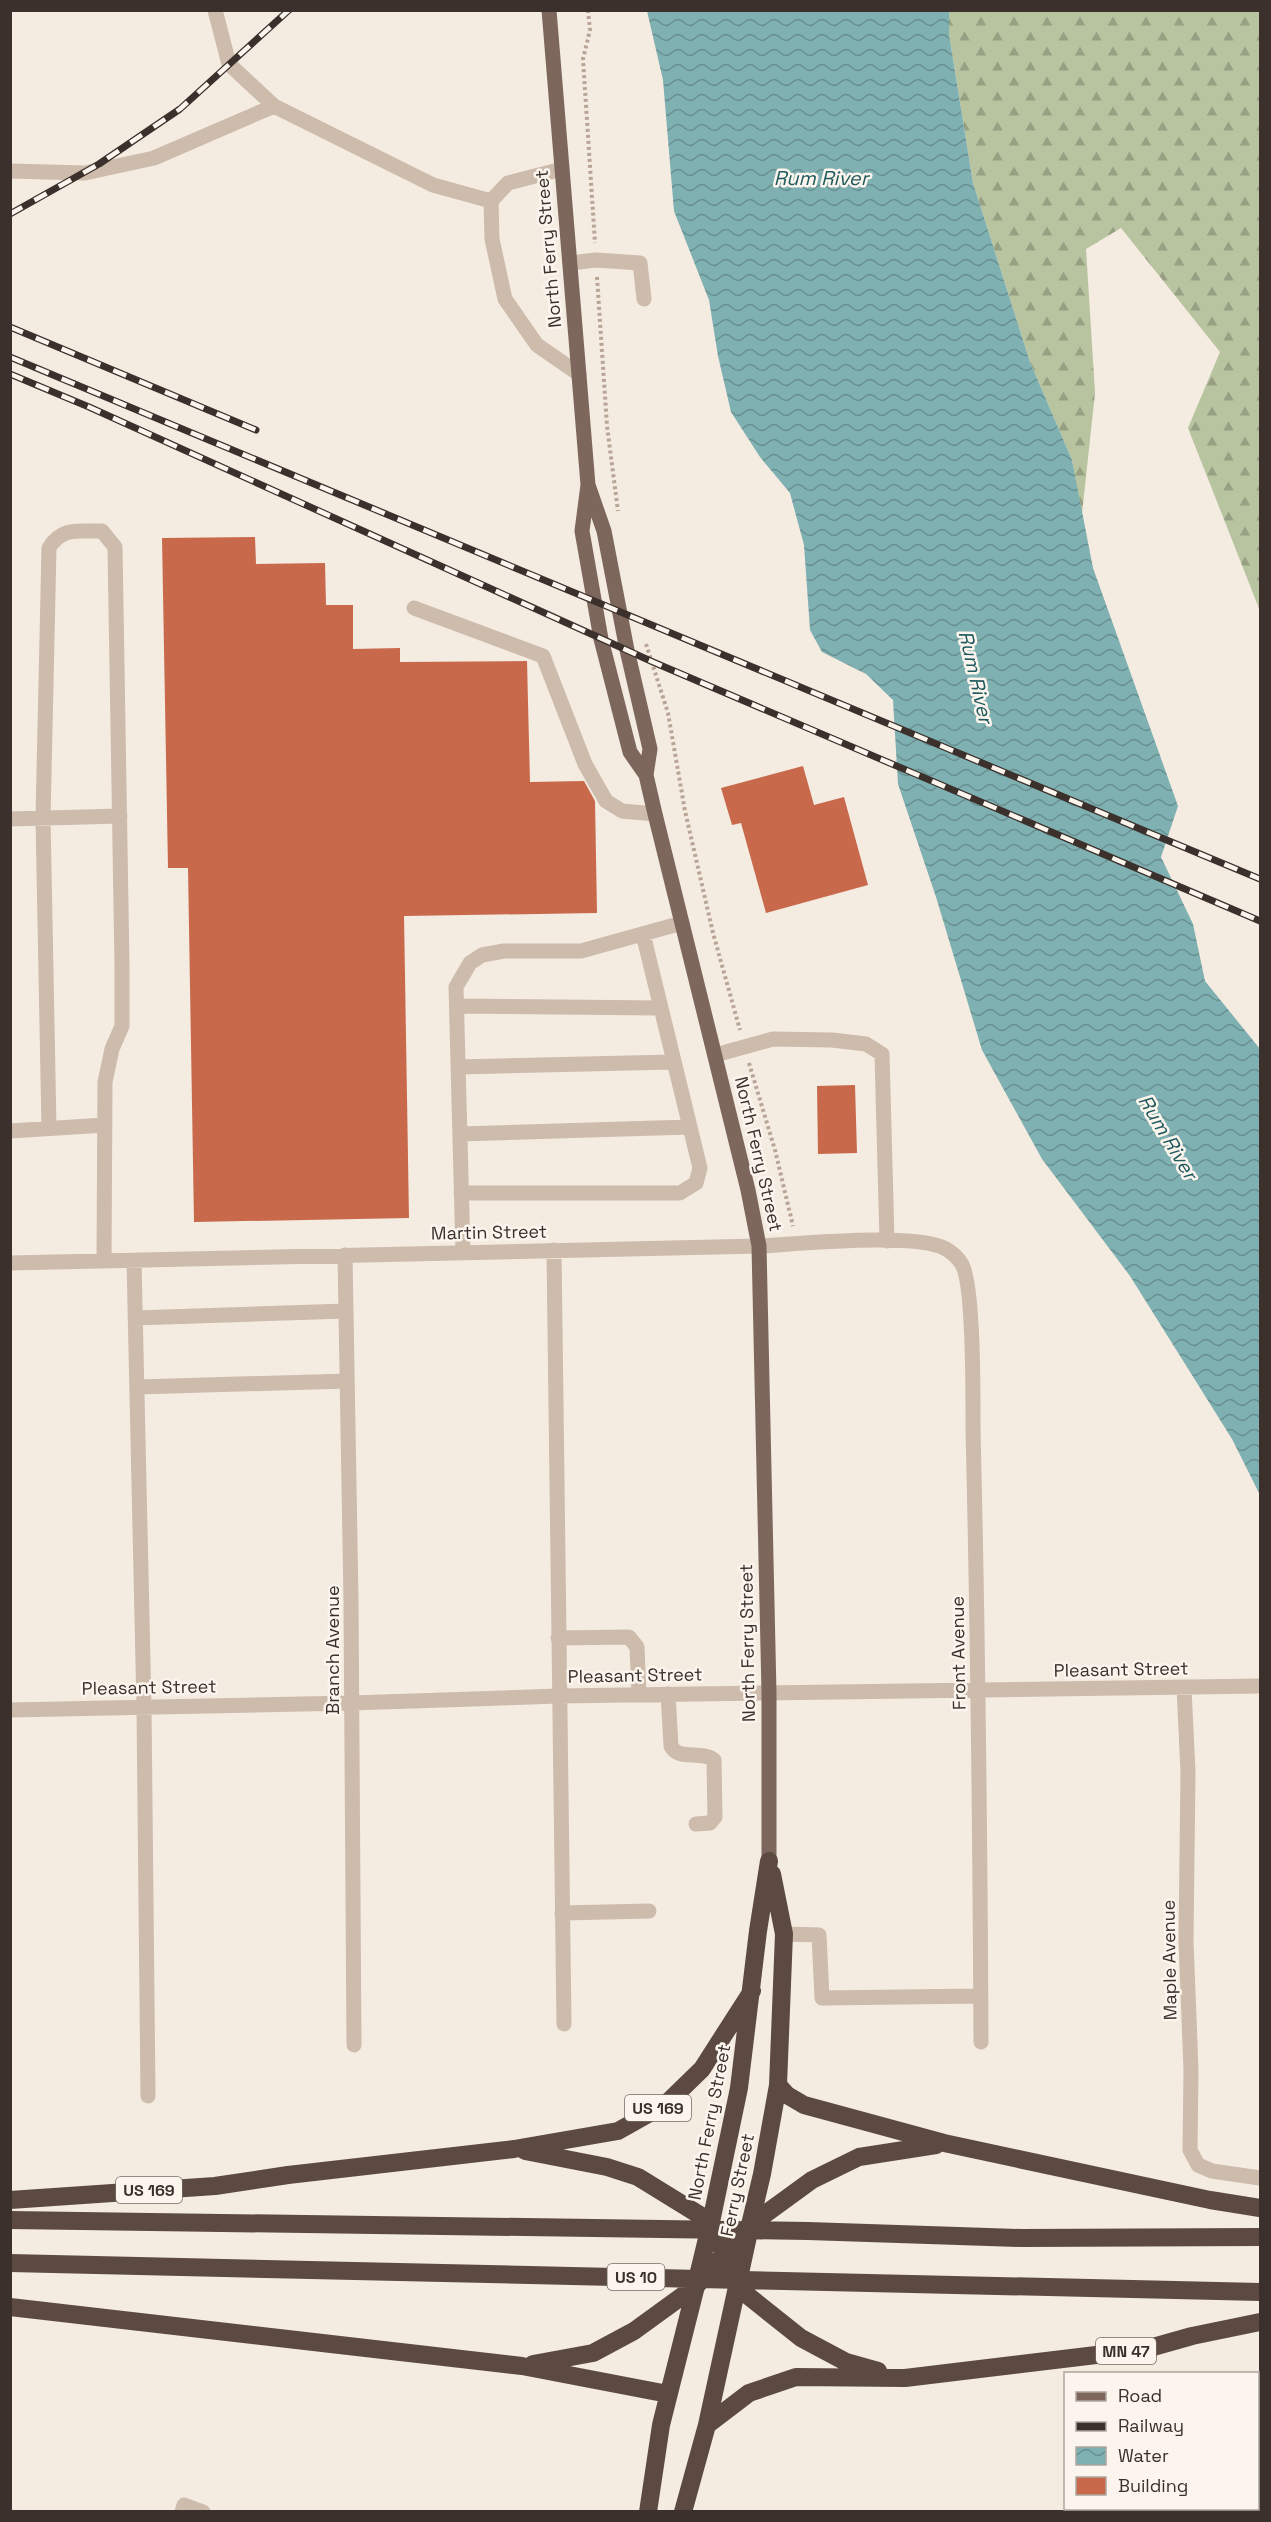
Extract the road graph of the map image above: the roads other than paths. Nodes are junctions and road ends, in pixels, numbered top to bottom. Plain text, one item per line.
1 (215, 10) edge
2 (549, 10) edge
3 (274, 106) junction
4 (562, 170) junction
5 (10, 171) edge
6 (491, 201) junction
7 (570, 263) junction
8 (644, 298) dead end
9 (579, 374) junction
10 (588, 485) junction
11 (414, 608) dead end
12 (646, 775) junction
13 (655, 814) junction
14 (120, 816) junction
15 (43, 818) junction
16 (10, 819) edge
17 (682, 923) junction
18 (643, 934) junction
19 (457, 1006) junction
20 (661, 1008) junction
21 (715, 1055) junction
22 (674, 1062) junction
23 (458, 1067) junction
24 (105, 1125) junction
25 (690, 1127) junction
26 (50, 1128) junction
27 (10, 1131) edge
28 (460, 1134) junction
29 (461, 1193) junction
30 (887, 1241) junction
31 (759, 1246) junction
32 (554, 1250) junction
33 (463, 1252) junction
34 (345, 1255) junction
35 (104, 1261) junction
36 (134, 1261) junction
37 (10, 1263) edge
38 (962, 1264) joint
39 (346, 1311) junction
40 (135, 1318) junction
41 (347, 1381) junction
42 (137, 1387) junction
43 (558, 1638) junction
44 (1260, 1686) edge
45 (1185, 1688) junction
46 (979, 1691) junction
47 (769, 1693) junction
48 (668, 1694) junction
49 (639, 1695) junction
50 (559, 1696) junction
51 (352, 1703) junction
52 (144, 1707) junction
53 (10, 1710) edge
54 (696, 1824) dead end
55 (770, 1862) junction
56 (650, 1911) dead end
57 (562, 1913) junction
58 (784, 1934) junction
59 (752, 1991) junction
60 (980, 1996) junction
61 (564, 2024) dead end
62 (981, 2042) dead end
63 (354, 2045) dead end
64 (778, 2085) junction
65 (148, 2096) dead end
66 (944, 2143) junction
67 (514, 2150) junction
68 (1260, 2178) edge
69 (10, 2200) edge
70 (1260, 2208) edge
71 (10, 2220) edge
72 (711, 2222) junction
73 (750, 2225) junction
74 (1260, 2237) edge
75 (724, 2254) junction
76 (10, 2263) edge
77 (696, 2286) junction
78 (737, 2287) junction
79 (1260, 2292) edge
80 (10, 2307) edge
81 (1260, 2322) edge
82 (522, 2366) junction
83 (905, 2378) junction
84 (668, 2394) junction
85 (707, 2425) junction
86 (183, 2508) edge
87 (203, 2511) edge
88 (648, 2511) edge
89 (683, 2511) edge

1 - 3 street
2 - 4 main road, North Ferry Street
3 - 5 street
3 - 6 street
4 - 6 street
4 - 7 main road, North Ferry Street
6 - 9 street
7 - 8 street
7 - 9 main road, North Ferry Street
9 - 10 main road, North Ferry Street
10 - 12 main road, North Ferry Street
10 - 12 main road, North Ferry Street
11 - 13 street
12 - 13 main road, North Ferry Street
13 - 17 main road, North Ferry Street
14 - 15 street
14 - 15 street
14 - 24 street
15 - 16 street
15 - 26 street
17 - 18 street
17 - 21 main road, North Ferry Street
18 - 19 street
18 - 20 street
19 - 20 street
19 - 23 street
20 - 22 street
21 - 30 street
21 - 31 main road, North Ferry Street
22 - 23 street
22 - 25 street
23 - 28 street
24 - 26 street
24 - 35 street
25 - 28 street
25 - 29 street
26 - 27 street
28 - 29 street
29 - 33 street
30 - 31 street, Martin Street
30 - 38 street, Martin Street
31 - 32 street, Martin Street
31 - 47 main road, North Ferry Street
32 - 33 street, Martin Street
32 - 43 street
33 - 34 street, Martin Street
34 - 36 street, Martin Street
34 - 39 street, Branch Avenue
35 - 36 street, Martin Street
35 - 37 street, Martin Street
36 - 40 street
38 - 46 street, Front Avenue
39 - 40 street
39 - 41 street, Branch Avenue
40 - 42 street
41 - 42 street
41 - 51 street, Branch Avenue
42 - 52 street
43 - 49 street
43 - 50 street
44 - 45 street, Pleasant Street
45 - 46 street, Pleasant Street
45 - 68 street, Maple Avenue
46 - 47 street, Pleasant Street
46 - 60 street, Front Avenue
47 - 48 street, Pleasant Street
47 - 55 main road, North Ferry Street
48 - 49 street, Pleasant Street
48 - 54 street
49 - 50 street, Pleasant Street
50 - 51 street, Pleasant Street
50 - 57 street
51 - 52 street, Pleasant Street
51 - 63 street, Branch Avenue
52 - 53 street, Pleasant Street
52 - 65 street
55 - 58 highway, Ferry Street
55 - 59 highway, North Ferry Street / US 169
56 - 57 street
57 - 61 street
58 - 60 street
58 - 64 highway, Ferry Street
59 - 67 highway, US 169
59 - 72 highway, North Ferry Street / US 169
60 - 62 street, Front Avenue
64 - 66 highway
64 - 73 highway, Ferry Street
66 - 70 highway
66 - 73 highway
67 - 69 highway, US 169
67 - 72 highway
71 - 74 highway
72 - 75 highway, bridge
72 - 77 highway, North Ferry Street / US 169, bridge
73 - 75 highway, bridge
73 - 78 highway, Ferry Street, bridge
75 - 77 highway, bridge
75 - 78 highway, bridge
76 - 79 highway, US 10
77 - 82 highway
77 - 84 highway, North Ferry Street / US 169
78 - 83 highway
78 - 85 highway, Ferry Street
80 - 82 highway
81 - 83 highway, MN 47
82 - 84 highway
83 - 85 highway, MN 47
84 - 88 highway, North Ferry Street / US 169
85 - 89 highway, Ferry Street
86 - 87 street

